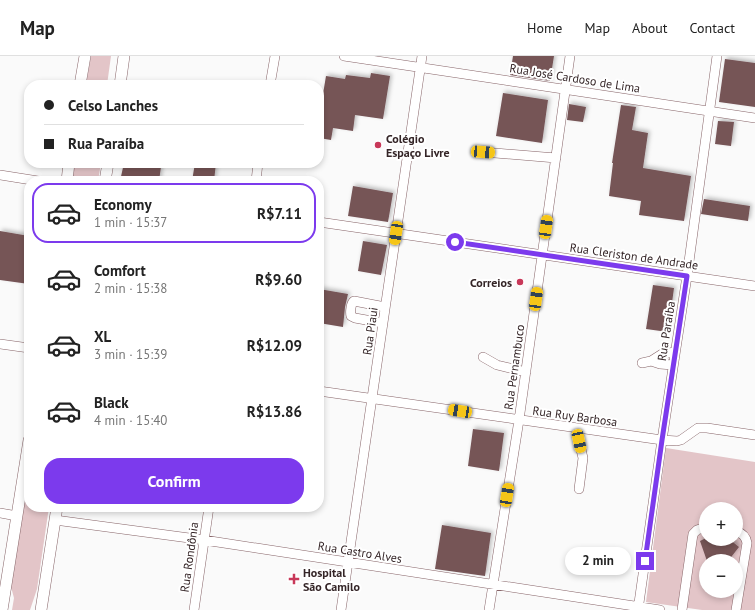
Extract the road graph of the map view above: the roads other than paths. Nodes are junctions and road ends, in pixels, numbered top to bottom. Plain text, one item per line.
1 (85, 56) edge
2 (124, 56) edge
3 (275, 56) edge
4 (344, 56) edge
5 (422, 56) edge
6 (570, 56) edge
7 (717, 56) edge
8 (421, 67) junction
9 (81, 80) edge
10 (121, 80) edge
11 (271, 80) edge
12 (565, 89) junction
13 (710, 111) junction
14 (755, 118) edge
15 (483, 152) dead end
16 (556, 158) junction
17 (0, 175) edge
18 (24, 179) edge
19 (324, 223) edge
20 (396, 233) junction
21 (542, 255) junction
22 (687, 276) junction
23 (755, 286) edge
24 (385, 307) junction
25 (383, 323) junction
26 (0, 344) edge
27 (24, 347) edge
28 (675, 352) junction
29 (483, 357) dead end
30 (673, 366) junction
31 (526, 372) junction
32 (324, 392) edge
33 (372, 398) junction
34 (519, 420) junction
35 (579, 429) junction
36 (755, 435) edge
37 (662, 440) junction
38 (24, 472) edge
39 (579, 489) dead end
40 (57, 512) edge
41 (208, 512) edge
42 (0, 513) edge
43 (17, 516) junction
44 (56, 520) junction
45 (699, 529) edge
46 (743, 534) edge
47 (204, 540) junction
48 (348, 562) junction
49 (493, 584) junction
50 (638, 608) edge
51 (2, 610) edge
52 (42, 610) edge
53 (194, 610) edge
54 (341, 610) edge
55 (490, 610) edge
56 (660, 610) edge
57 (682, 610) edge
58 (736, 610) edge

1 - 9 main road
2 - 10 main road
3 - 11 street
4 - 8 street, Rua José Cardoso de Lima
5 - 8 street, Rua Piaui
6 - 12 street, Rua Pernambuco
7 - 13 street, Rua Paraíba
8 - 12 street, Rua José Cardoso de Lima
8 - 20 street, Rua Piaui
12 - 13 street, Rua José Cardoso de Lima
12 - 16 street, Rua Pernambuco
13 - 14 street, Rua José Cardoso de Lima
13 - 22 street, Rua Paraíba
15 - 16 street
16 - 21 street, Rua Pernambuco
17 - 18 street
19 - 20 street, Rua Cleriston de Andrade
20 - 21 street, Rua Cleriston de Andrade
20 - 24 street, Rua Piaui
21 - 22 street, Rua Cleriston de Andrade
21 - 31 street, Rua Pernambuco
22 - 23 street, Rua Cleriston de Andrade
22 - 28 street, Rua Paraíba
24 - 25 street, Rua Piaui
24 - 25 street
25 - 33 street, Rua Piaui
26 - 27 street
28 - 30 street, Rua Paraíba
28 - 30 street
29 - 31 street
30 - 37 street, Rua Paraíba
31 - 34 street, Rua Pernambuco
32 - 33 street, Rua Ruy Barbosa
33 - 34 street, Rua Ruy Barbosa
33 - 48 street, Rua Piaui
34 - 35 street, Rua Ruy Barbosa
34 - 49 street, Rua Pernambuco
35 - 37 street, Rua Ruy Barbosa
35 - 39 street
36 - 37 street, Rua Ruy Barbosa
37 - 50 street, Rua Paraíba
38 - 43 main road
40 - 44 main road
41 - 47 street, Rua Rondônia
42 - 43 street
43 - 51 main road
44 - 47 street, Rua Castro Alves
44 - 52 main road
45 - 57 street
46 - 58 street
47 - 48 street, Rua Castro Alves
47 - 53 street, Rua Rondônia
48 - 49 street, Rua Castro Alves
48 - 54 street, Rua Piaui
49 - 50 street, Rua Castro Alves
49 - 55 street, Rua Pernambuco
50 - 56 street, Rua Castro Alves

